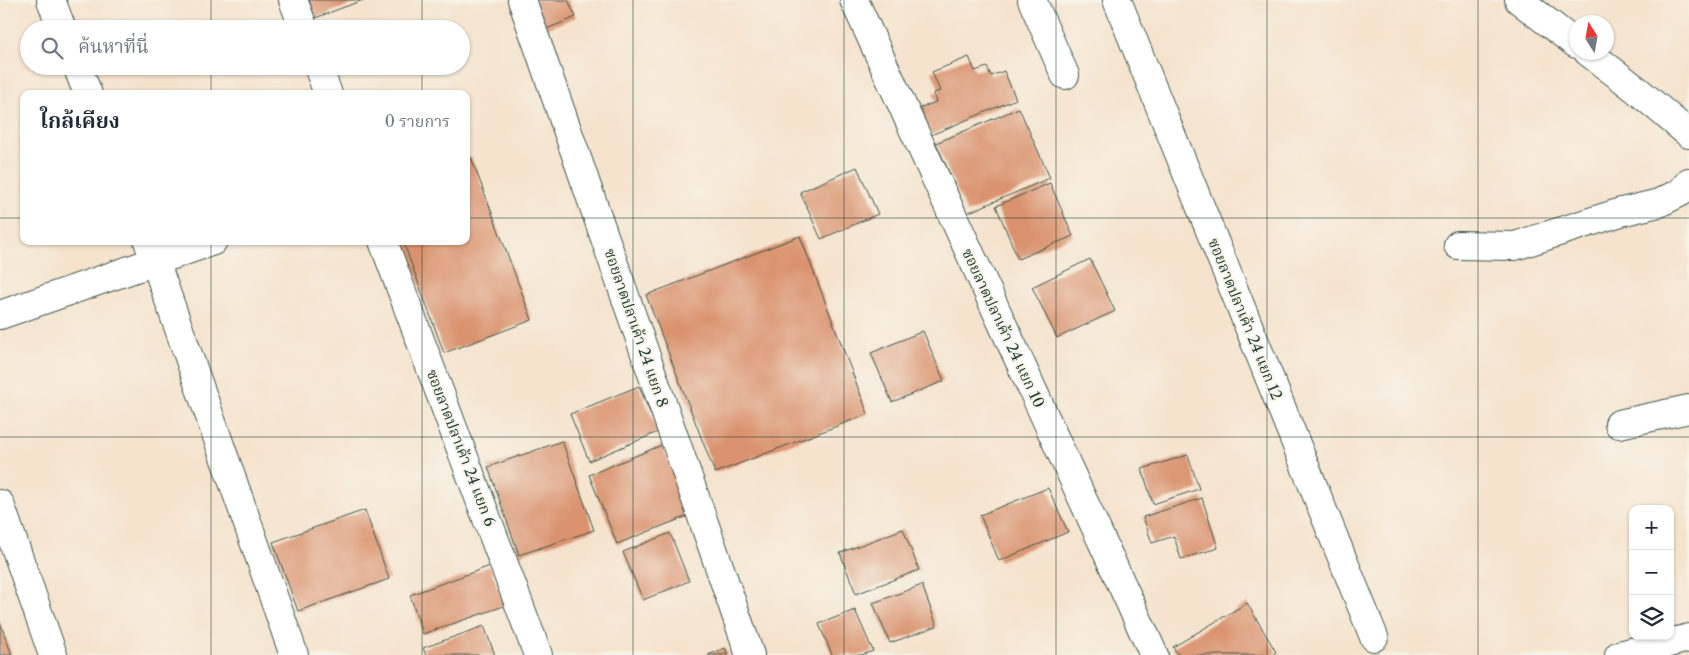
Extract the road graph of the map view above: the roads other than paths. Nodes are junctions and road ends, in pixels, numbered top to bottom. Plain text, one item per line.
1 (51, 0) edge
2 (293, 0) edge
3 (522, 0) edge
4 (854, 0) edge
5 (1032, 0) edge
6 (1117, 0) edge
7 (1519, 0) edge
8 (59, 20) edge
9 (301, 20) edge
10 (1569, 39) edge
11 (1599, 60) edge
12 (81, 75) edge
13 (321, 75) edge
14 (1065, 75) dead end
15 (86, 90) edge
16 (327, 90) edge
17 (1689, 134) edge
18 (1689, 182) edge
19 (189, 245) edge
20 (385, 245) edge
21 (1458, 245) dead end
22 (152, 251) edge
23 (0, 315) edge
24 (1689, 409) edge
25 (1619, 424) dead end
26 (0, 504) edge
27 (1374, 638) dead end
28 (1689, 638) edge
29 (53, 655) edge
30 (294, 655) edge
31 (538, 655) edge
32 (750, 655) edge
33 (1154, 655) edge
34 (1619, 655) edge

1 - 8 street
2 - 9 street
3 - 32 street, ซอยลาดปลาเค้า 24 แยก 8
4 - 33 street, ซอยลาดปลาเค้า 24 แยก 10
5 - 14 street
6 - 27 street, ซอยลาดปลาเค้า 24 แยก 12
7 - 10 street
11 - 17 street
12 - 15 street
13 - 16 street
18 - 21 street
19 - 22 street
20 - 31 street, ซอยลาดปลาเค้า 24 แยก 6
22 - 23 street
22 - 30 street
24 - 25 street
26 - 29 street
28 - 34 street

